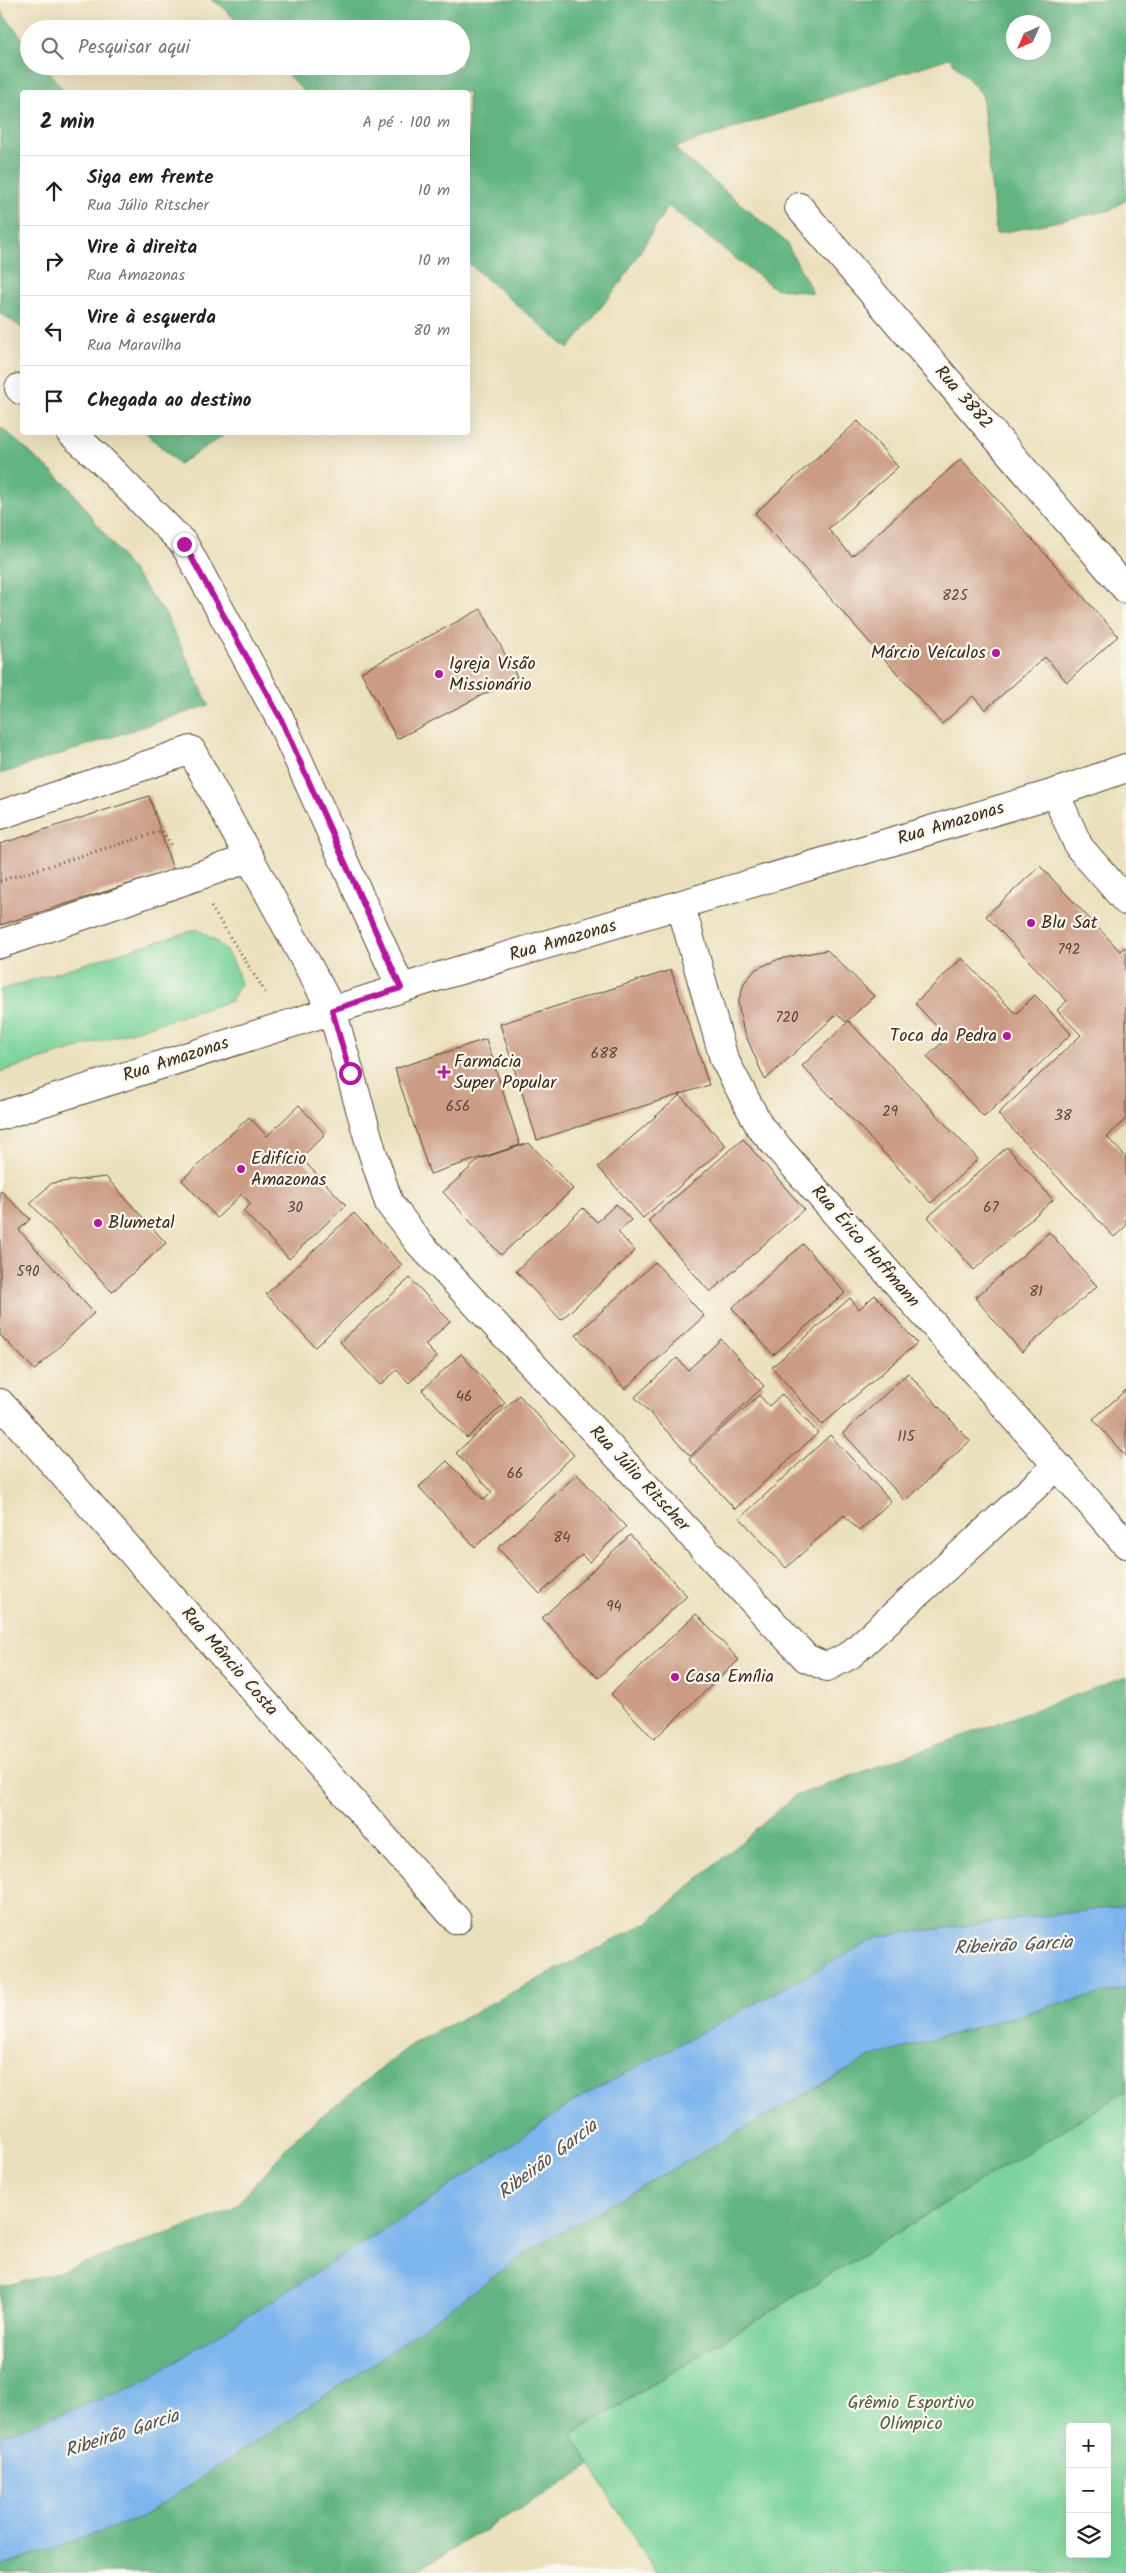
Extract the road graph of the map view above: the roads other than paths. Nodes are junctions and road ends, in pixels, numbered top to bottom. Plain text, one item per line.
1 (799, 207) dead end
2 (73, 435) edge
3 (1126, 589) edge
4 (1126, 768) edge
5 (1055, 793) junction
6 (0, 815) edge
7 (250, 858) junction
8 (1126, 901) edge
9 (681, 906) junction
10 (0, 944) edge
11 (401, 988) junction
12 (332, 1010) junction
13 (0, 1116) edge
14 (0, 1403) edge
15 (1057, 1466) junction
16 (1126, 1544) edge
17 (457, 1920) dead end

1 - 3 street, Rua 3882
2 - 11 street
4 - 5 street, Rua Amazonas
5 - 8 street
5 - 9 street, Rua Amazonas
6 - 7 street
7 - 10 street
7 - 12 street
9 - 11 street, Rua Amazonas
9 - 15 street, Rua Érico Hoffmann
11 - 12 street, Rua Amazonas
12 - 13 street, Rua Amazonas
12 - 15 street, Rua Júlio Ritscher
14 - 17 street, Rua Mâncio Costa
15 - 16 street, Rua Érico Hoffmann

